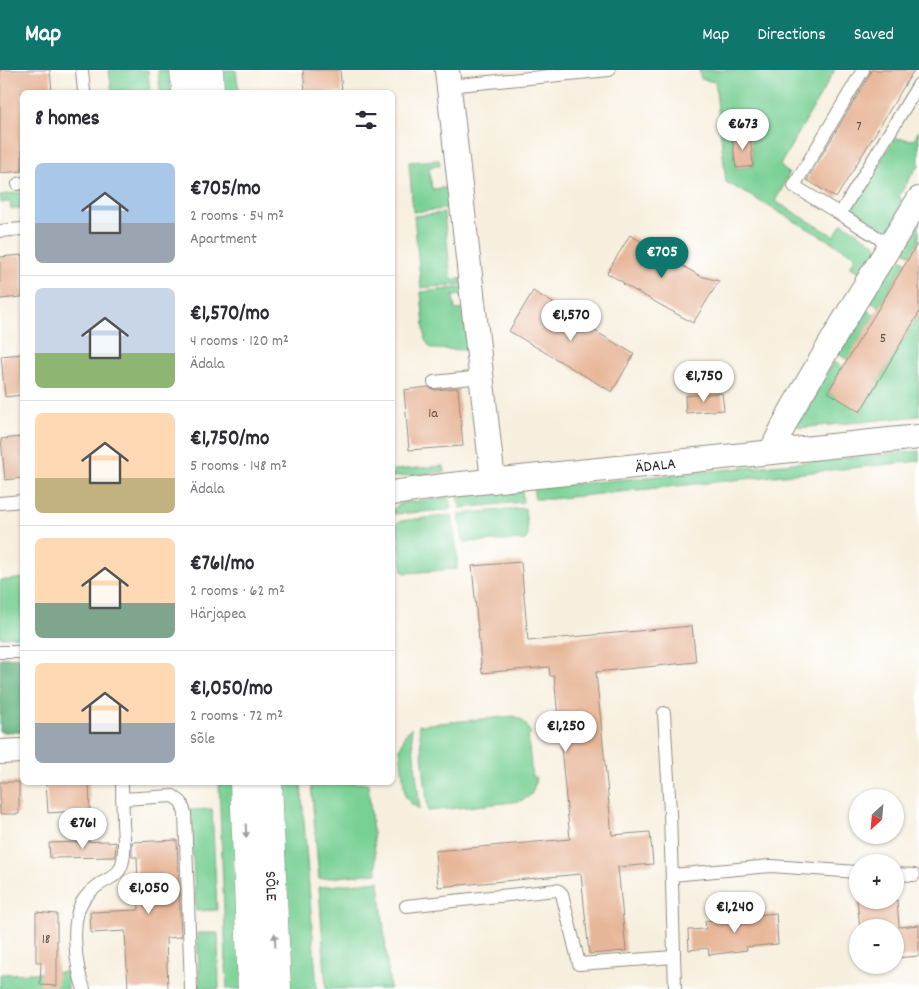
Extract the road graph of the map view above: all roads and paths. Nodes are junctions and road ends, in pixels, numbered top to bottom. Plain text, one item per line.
1 (82, 70) edge
2 (184, 70) edge
3 (209, 70) edge
4 (609, 70) edge
5 (863, 70) edge
6 (448, 78) edge
7 (919, 84) edge
8 (84, 90) edge
9 (186, 90) edge
10 (210, 90) edge
11 (919, 199) edge
12 (840, 214) junction
13 (20, 229) edge
14 (0, 230) edge
15 (890, 246) junction
16 (481, 377) junction
17 (434, 382) dead end
18 (919, 437) edge
19 (771, 452) junction
20 (493, 481) junction
21 (395, 492) edge
22 (20, 501) edge
23 (0, 503) edge
24 (0, 652) edge
25 (20, 652) edge
26 (664, 713) dead end
27 (20, 751) edge
28 (0, 752) edge
29 (122, 785) edge
30 (244, 785) edge
31 (268, 785) edge
32 (122, 799) junction
33 (849, 871) edge
34 (672, 874) junction
35 (904, 874) edge
36 (914, 875) dead end
37 (406, 906) dead end
38 (674, 957) junction
39 (84, 989) edge
40 (191, 989) edge
41 (252, 989) edge
42 (277, 989) edge
43 (675, 989) edge

1 - 8 lane
2 - 9 main road
3 - 10 main road
4 - 6 lane
5 - 12 lane
6 - 16 street
7 - 12 lane
11 - 15 street
12 - 15 lane
13 - 14 lane
15 - 19 street
16 - 17 lane
16 - 20 street
18 - 19 street, ÄDALA
19 - 20 street, ÄDALA
20 - 21 street, ÄDALA
22 - 23 lane
24 - 25 lane
26 - 34 lane
27 - 28 street
29 - 32 lane
30 -> 41 main road, SÕLE
42 -> 31 main road, SÕLE
32 - 39 lane
32 - 40 lane
33 - 34 lane
34 - 38 lane
35 - 36 lane
37 - 38 lane
38 - 43 lane

